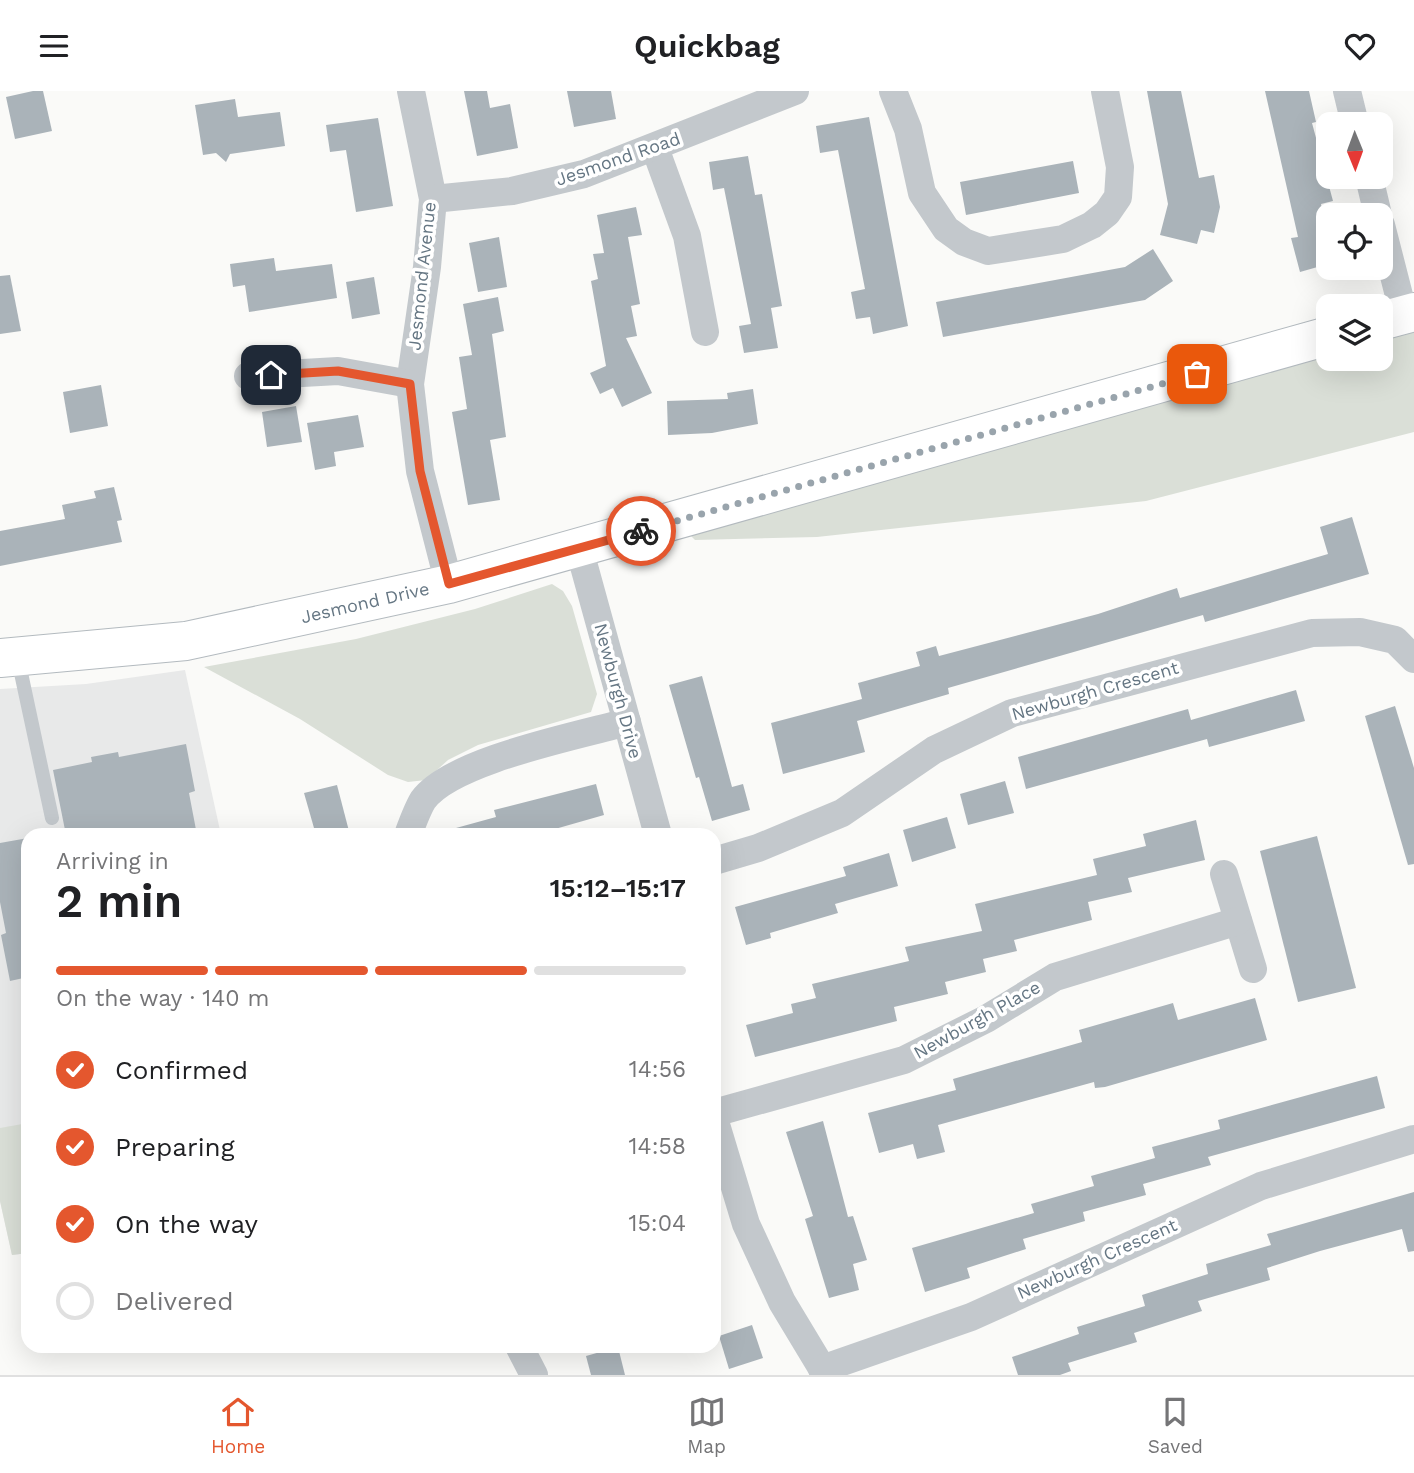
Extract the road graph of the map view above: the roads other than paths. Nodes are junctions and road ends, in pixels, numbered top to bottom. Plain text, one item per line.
1 (411, 91) edge
2 (795, 91) edge
3 (893, 91) edge
4 (1105, 91) edge
5 (1347, 91) edge
6 (1352, 112) edge
7 (655, 148) junction
8 (433, 199) junction
9 (1392, 280) edge
10 (1399, 316) edge
11 (705, 332) dead end
12 (1316, 340) edge
13 (248, 376) dead end
14 (410, 384) junction
15 (579, 548) junction
16 (449, 584) junction
17 (9, 658) edge
18 (1414, 659) edge
19 (627, 722) junction
20 (52, 818) dead end
21 (411, 828) edge
22 (656, 828) edge
23 (721, 859) edge
24 (1224, 874) dead end
25 (1238, 921) junction
26 (1253, 969) dead end
27 (721, 1114) edge
28 (1414, 1139) edge
29 (721, 1140) edge
30 (523, 1353) edge
31 (824, 1372) edge
32 (534, 1375) edge

1 - 8 street, Jesmond Avenue
2 - 7 street, Jesmond Road
3 - 4 street
5 - 6 street
7 - 8 street, Jesmond Road
7 - 11 street
8 - 14 street, Jesmond Avenue
9 - 10 street
12 - 15 street, Jesmond Drive
13 - 14 street
14 - 16 street, Jesmond Avenue
15 - 16 street, Jesmond Drive
15 - 19 street, Newburgh Drive
16 - 17 street, Jesmond Drive
17 - 20 lane
18 - 23 street, Newburgh Crescent
19 - 21 street
19 - 22 street, Newburgh Drive
24 - 25 street
25 - 26 street
25 - 27 street, Newburgh Place
28 - 31 street, Newburgh Crescent
29 - 31 street
30 - 32 street

